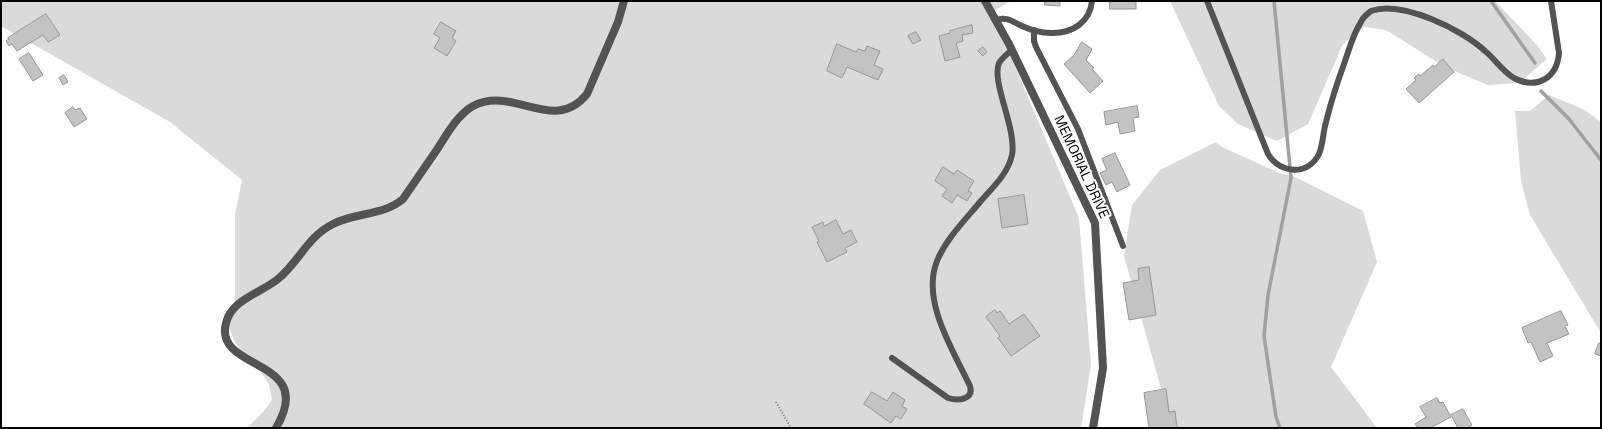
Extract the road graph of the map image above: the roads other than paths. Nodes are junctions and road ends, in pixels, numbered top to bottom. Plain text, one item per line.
1 (624, 1) edge
2 (985, 1) edge
3 (1092, 1) edge
4 (1207, 1) edge
5 (1551, 1) edge
6 (996, 20) junction
7 (1034, 30) junction
8 (1012, 50) junction
9 (1123, 246) dead end
10 (892, 358) dead end
11 (276, 428) edge
12 (1093, 428) edge

1 - 11 street
2 - 6 street, MEMORIAL DRIVE
3 - 7 lane
4 - 5 lane
6 - 7 lane
6 - 8 street, MEMORIAL DRIVE
7 - 9 lane
8 - 10 lane
8 - 12 street, MEMORIAL DRIVE

